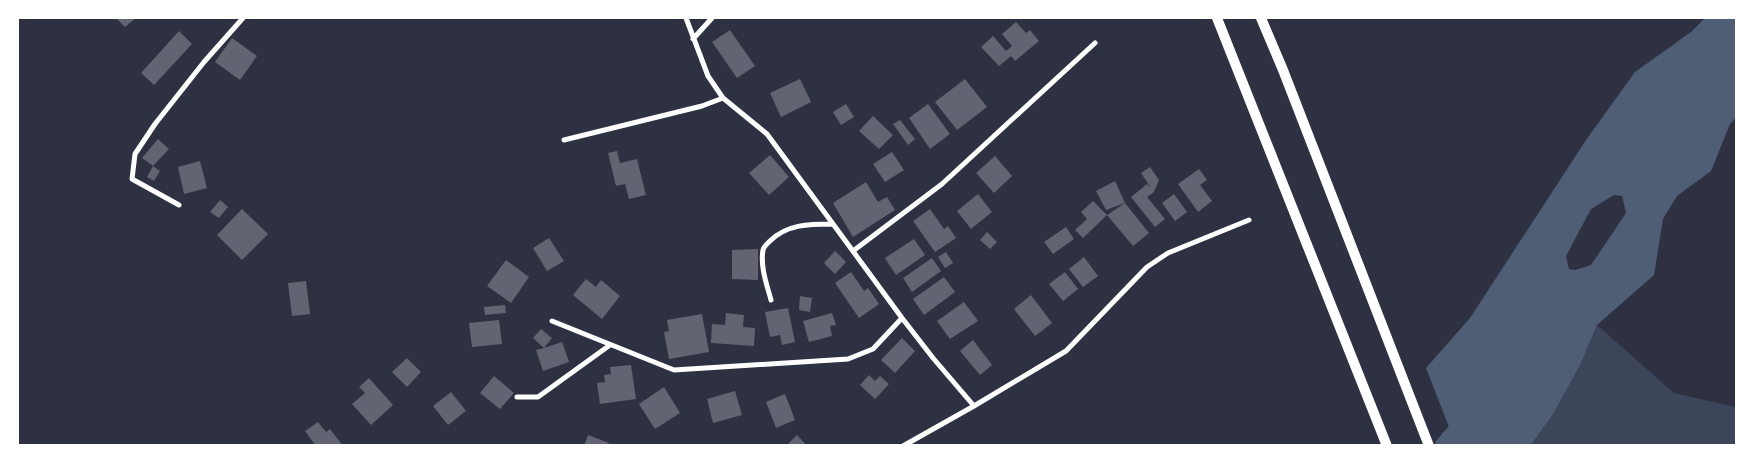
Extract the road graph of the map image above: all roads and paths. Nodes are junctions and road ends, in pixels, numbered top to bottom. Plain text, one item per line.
1 (243, 18) edge
2 (686, 18) edge
3 (712, 18) edge
4 (1217, 18) edge
5 (1261, 18) edge
6 (693, 39) junction
7 (1095, 43) dead end
8 (723, 98) junction
9 (564, 140) dead end
10 (179, 205) dead end
11 (1249, 220) dead end
12 (832, 224) junction
13 (853, 251) junction
14 (771, 300) dead end
15 (902, 318) junction
16 (552, 321) dead end
17 (610, 345) junction
18 (517, 397) dead end
19 (974, 406) junction
20 (903, 446) edge
21 (1387, 446) edge
22 (1429, 446) edge

1 - 10 street
2 - 6 street
3 - 6 street
4 - 21 highway
5 - 22 highway
6 - 8 street
7 - 13 street
8 - 9 street
8 - 12 street
11 - 19 street
12 - 13 street
12 - 14 street
13 - 15 street
15 - 17 street
15 - 19 street
16 - 17 street
17 - 18 street
19 - 20 street

